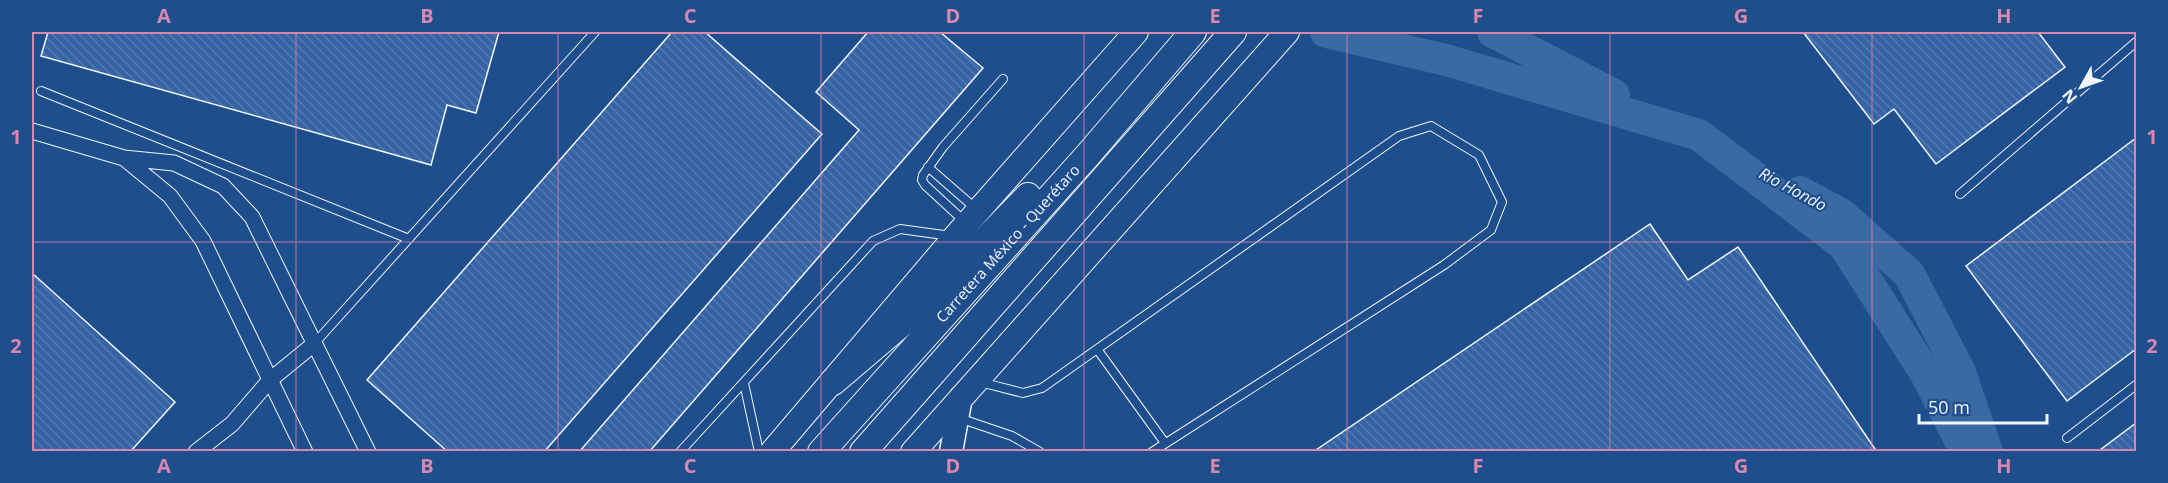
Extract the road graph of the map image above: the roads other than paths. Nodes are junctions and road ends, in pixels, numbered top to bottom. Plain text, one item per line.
1 (595, 32) edge
2 (1136, 32) edge
3 (1193, 32) edge
4 (1287, 32) edge
5 (1228, 37) edge
6 (2136, 42) edge
7 (1003, 79) dead end
8 (41, 91) dead end
9 (32, 132) edge
10 (1087, 156) junction
11 (124, 158) junction
12 (928, 167) junction
13 (1960, 194) dead end
14 (967, 224) junction
15 (408, 239) junction
16 (314, 344) junction
17 (1097, 349) junction
18 (270, 380) junction
19 (833, 382) junction
20 (744, 383) junction
21 (2136, 385) edge
22 (965, 398) junction
23 (2067, 438) dead end
24 (1165, 443) junction
25 (196, 452) edge
26 (305, 452) edge
27 (368, 452) edge
28 (680, 452) edge
29 (759, 452) edge
30 (772, 452) edge
31 (821, 452) edge
32 (863, 452) edge
33 (913, 452) edge
34 (951, 452) edge
35 (1040, 452) edge
36 (1152, 452) edge

1 - 15 lane
2 - 14 main road
3 - 10 highway, Carretera México - Querétaro
4 - 22 main road
5 - 32 highway, Carretera México - Querétaro
6 - 13 lane
7 - 12 lane
8 - 15 lane
9 - 11 street
10 - 19 highway
10 - 31 highway, Carretera México - Querétaro
11 - 16 street
11 - 18 street
12 - 14 lane
12 - 14 lane
14 - 19 main road
14 - 20 lane
15 - 16 lane
16 - 18 street
16 - 27 street
17 - 22 lane
17 - 24 lane
17 - 24 lane
18 - 25 street
18 - 26 street
19 - 30 main road
20 - 28 lane
20 - 29 lane
21 - 23 lane
22 - 33 main road
22 - 34 main road
22 - 35 lane
24 - 36 lane

